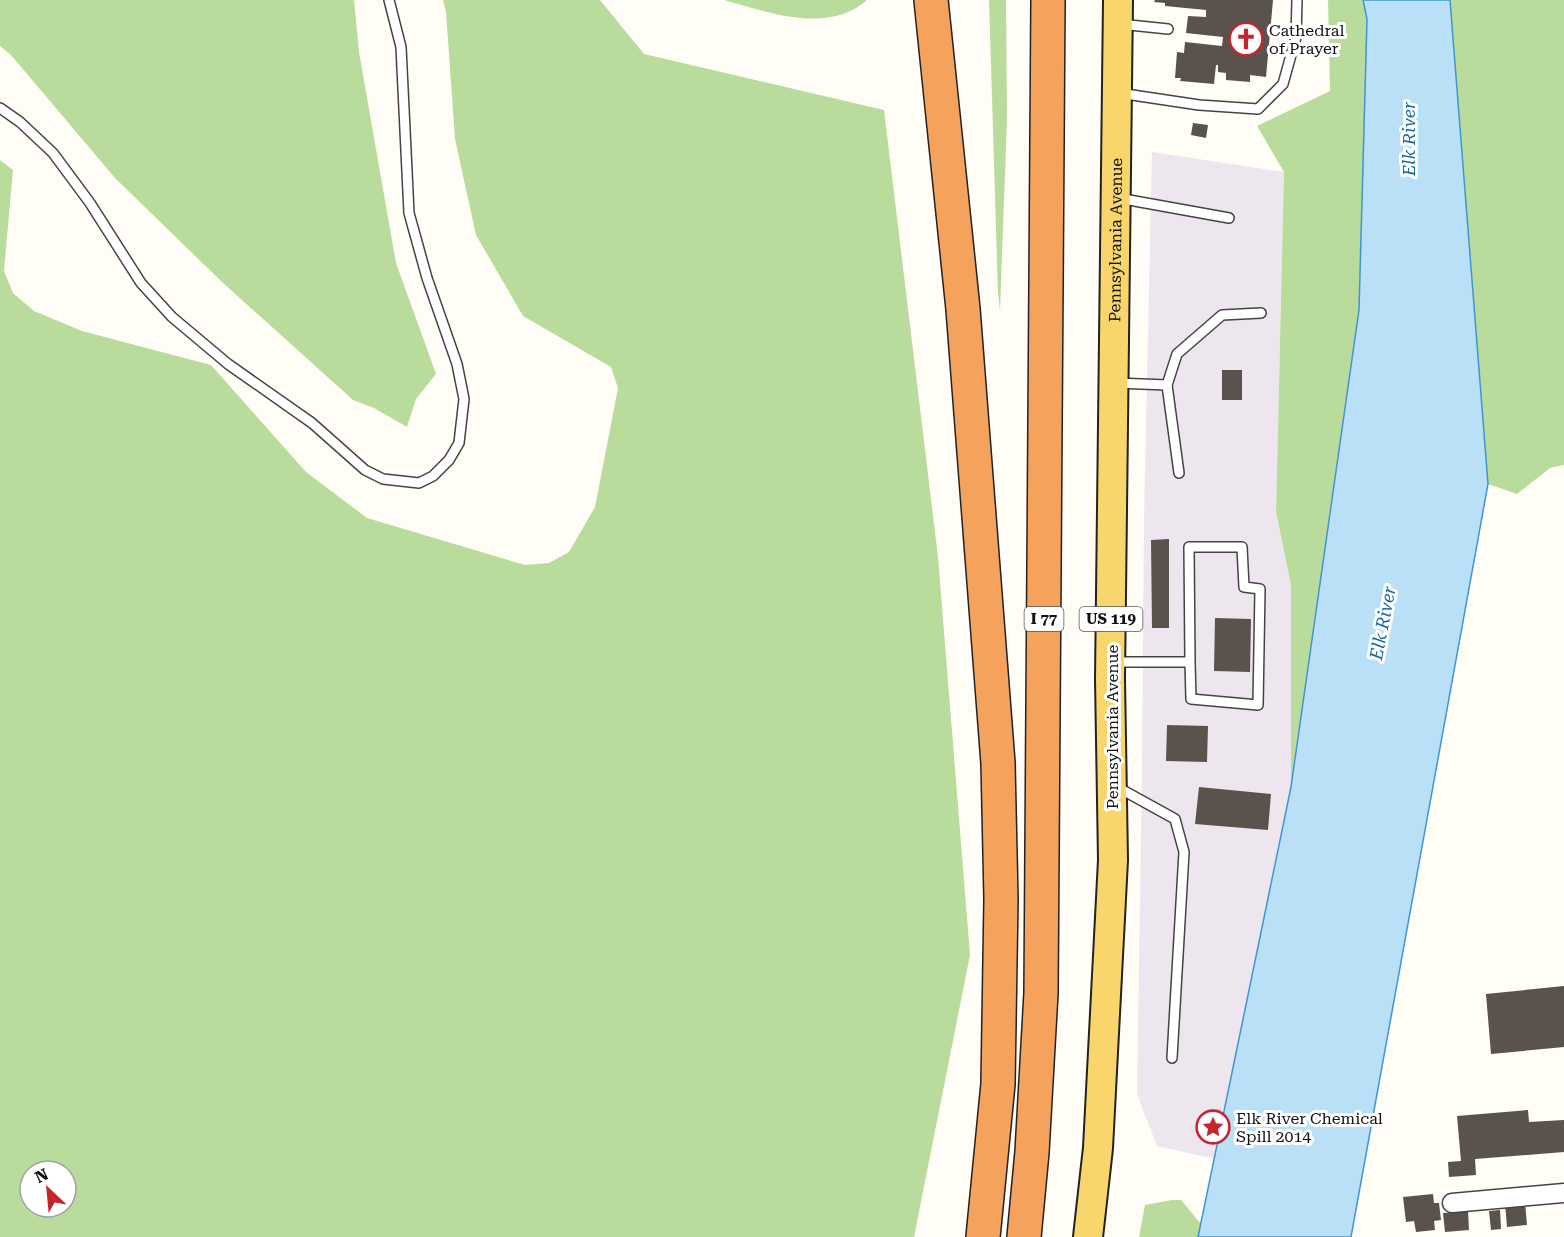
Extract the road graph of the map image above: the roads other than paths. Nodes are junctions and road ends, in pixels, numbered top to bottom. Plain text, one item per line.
1 (389, 0) edge
2 (1048, 0) edge
3 (1297, 0) edge
4 (933, 8) edge
5 (1118, 12) edge
6 (1168, 29) dead end
7 (1117, 93) junction
8 (0, 108) edge
9 (1116, 198) junction
10 (1229, 218) dead end
11 (1261, 314) dead end
12 (1114, 382) junction
13 (1167, 385) junction
14 (1179, 473) dead end
15 (1111, 662) junction
16 (1190, 662) junction
17 (1112, 784) junction
18 (1172, 1058) dead end
19 (1564, 1192) edge
20 (1452, 1203) dead end
21 (983, 1237) edge
22 (1024, 1237) edge
23 (1088, 1237) edge

1 - 8 lane
2 - 22 highway, I 77
3 - 7 lane
4 - 21 highway
5 - 6 lane
5 - 7 main road, Pennsylvania Avenue / US 119
7 - 9 main road, Pennsylvania Avenue / US 119
9 - 10 lane
9 - 12 main road, Pennsylvania Avenue / US 119
11 - 13 lane
12 - 13 lane
12 - 15 main road, Pennsylvania Avenue / US 119
13 - 14 lane
15 - 16 lane
15 - 17 main road, Pennsylvania Avenue / US 119
16 - 16 lane
17 - 18 lane
17 - 23 main road, Pennsylvania Avenue / US 119
19 - 20 street

